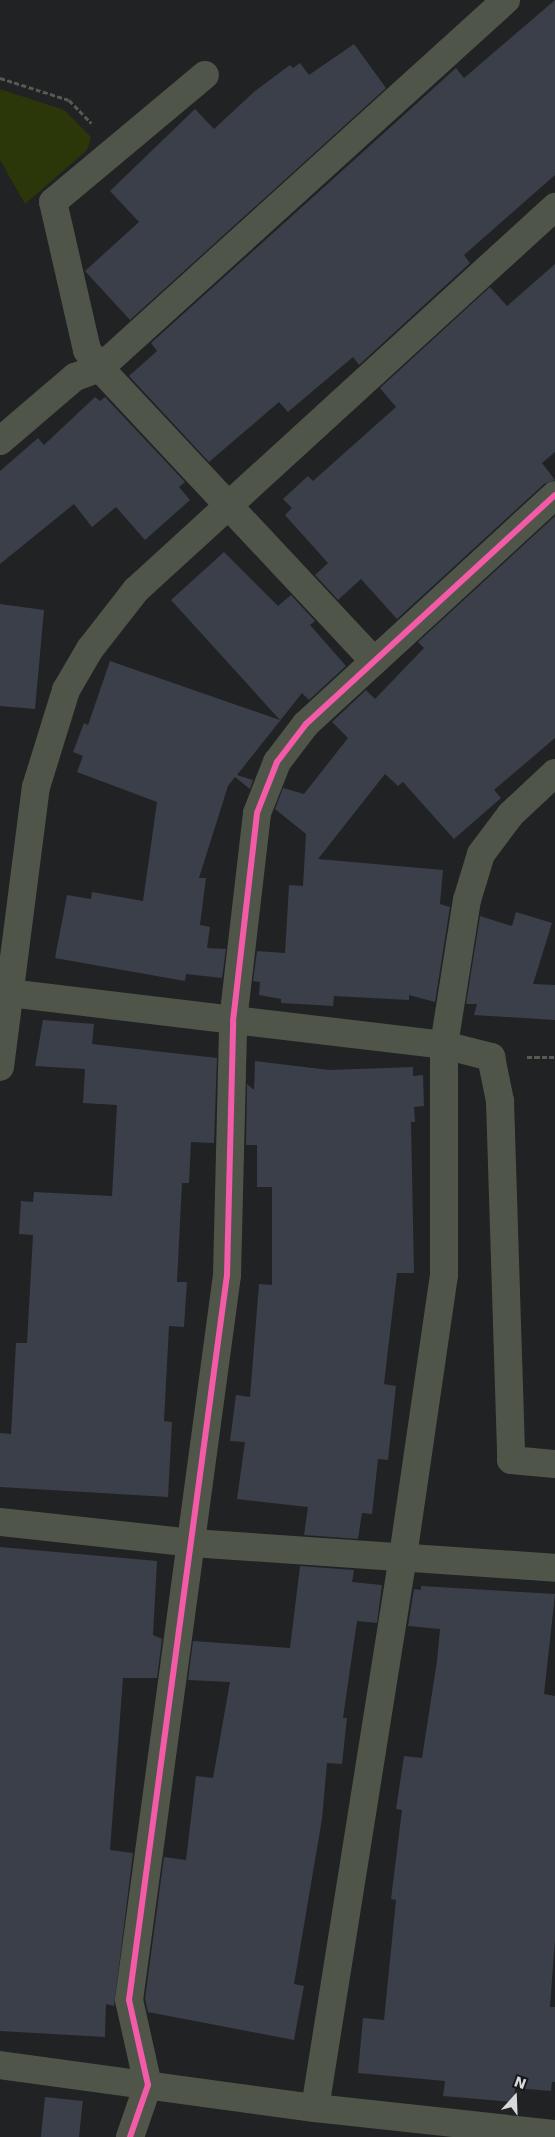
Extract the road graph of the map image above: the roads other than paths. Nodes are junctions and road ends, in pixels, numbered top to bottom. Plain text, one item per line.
1 (506, 0) edge
2 (205, 75) dead end
3 (555, 207) edge
4 (100, 368) junction
5 (0, 441) edge
6 (555, 495) edge
7 (230, 505) junction
8 (373, 660) junction
9 (555, 773) edge
10 (5, 993) edge
11 (233, 1021) junction
12 (444, 1045) junction
13 (0, 1067) edge
14 (555, 1464) edge
15 (0, 1522) edge
16 (192, 1543) junction
17 (403, 1556) junction
18 (555, 1568) edge
19 (0, 2065) edge
20 (148, 2085) junction
21 (315, 2108) junction
22 (555, 2134) edge
23 (130, 2137) edge

1 - 4 street
2 - 4 street
3 - 7 street
4 - 5 street
4 - 7 street
6 - 8 street
7 - 8 street
7 - 10 street
8 - 11 street
9 - 12 street
10 - 11 street
10 - 13 street
11 - 12 street
11 - 16 street
12 - 14 street
12 - 17 street
15 - 16 street
16 - 17 street
16 - 20 street
17 - 18 street
17 - 21 street
19 - 20 street
20 - 21 street
20 - 23 street
21 - 22 street

